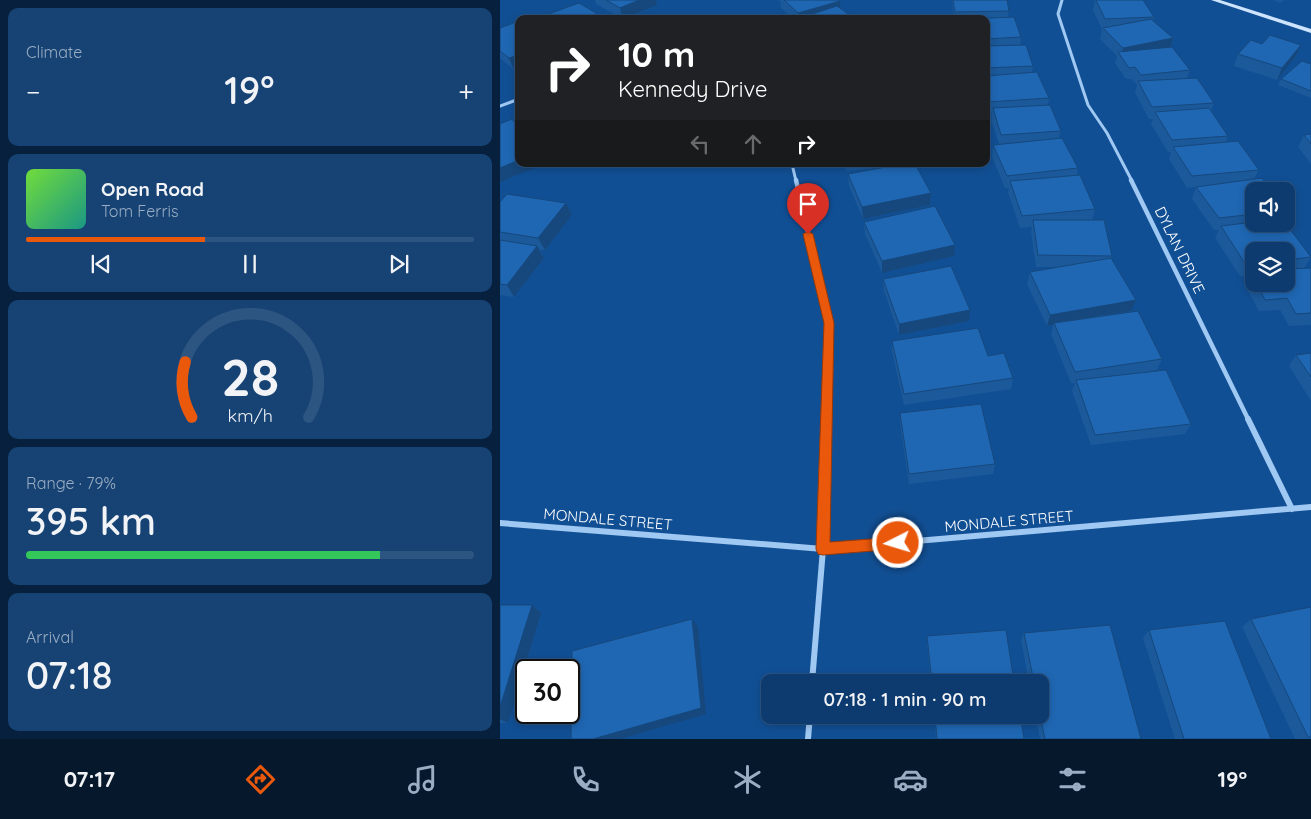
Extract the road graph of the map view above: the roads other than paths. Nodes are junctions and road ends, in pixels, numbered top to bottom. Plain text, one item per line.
1 (1062, 0) edge
2 (1214, 0) edge
3 (1311, 30) edge
4 (515, 100) edge
5 (500, 106) edge
6 (793, 167) edge
7 (1311, 507) edge
8 (1292, 509) junction
9 (500, 523) edge
10 (823, 549) junction
11 (813, 674) edge
12 (809, 724) edge
13 (808, 739) edge

1 - 8 street, DYLAN DRIVE
2 - 3 street
4 - 5 street
6 - 10 street
7 - 8 street, MONDALE STREET
8 - 10 street, MONDALE STREET
9 - 10 street, MONDALE STREET
10 - 11 street
12 - 13 street

